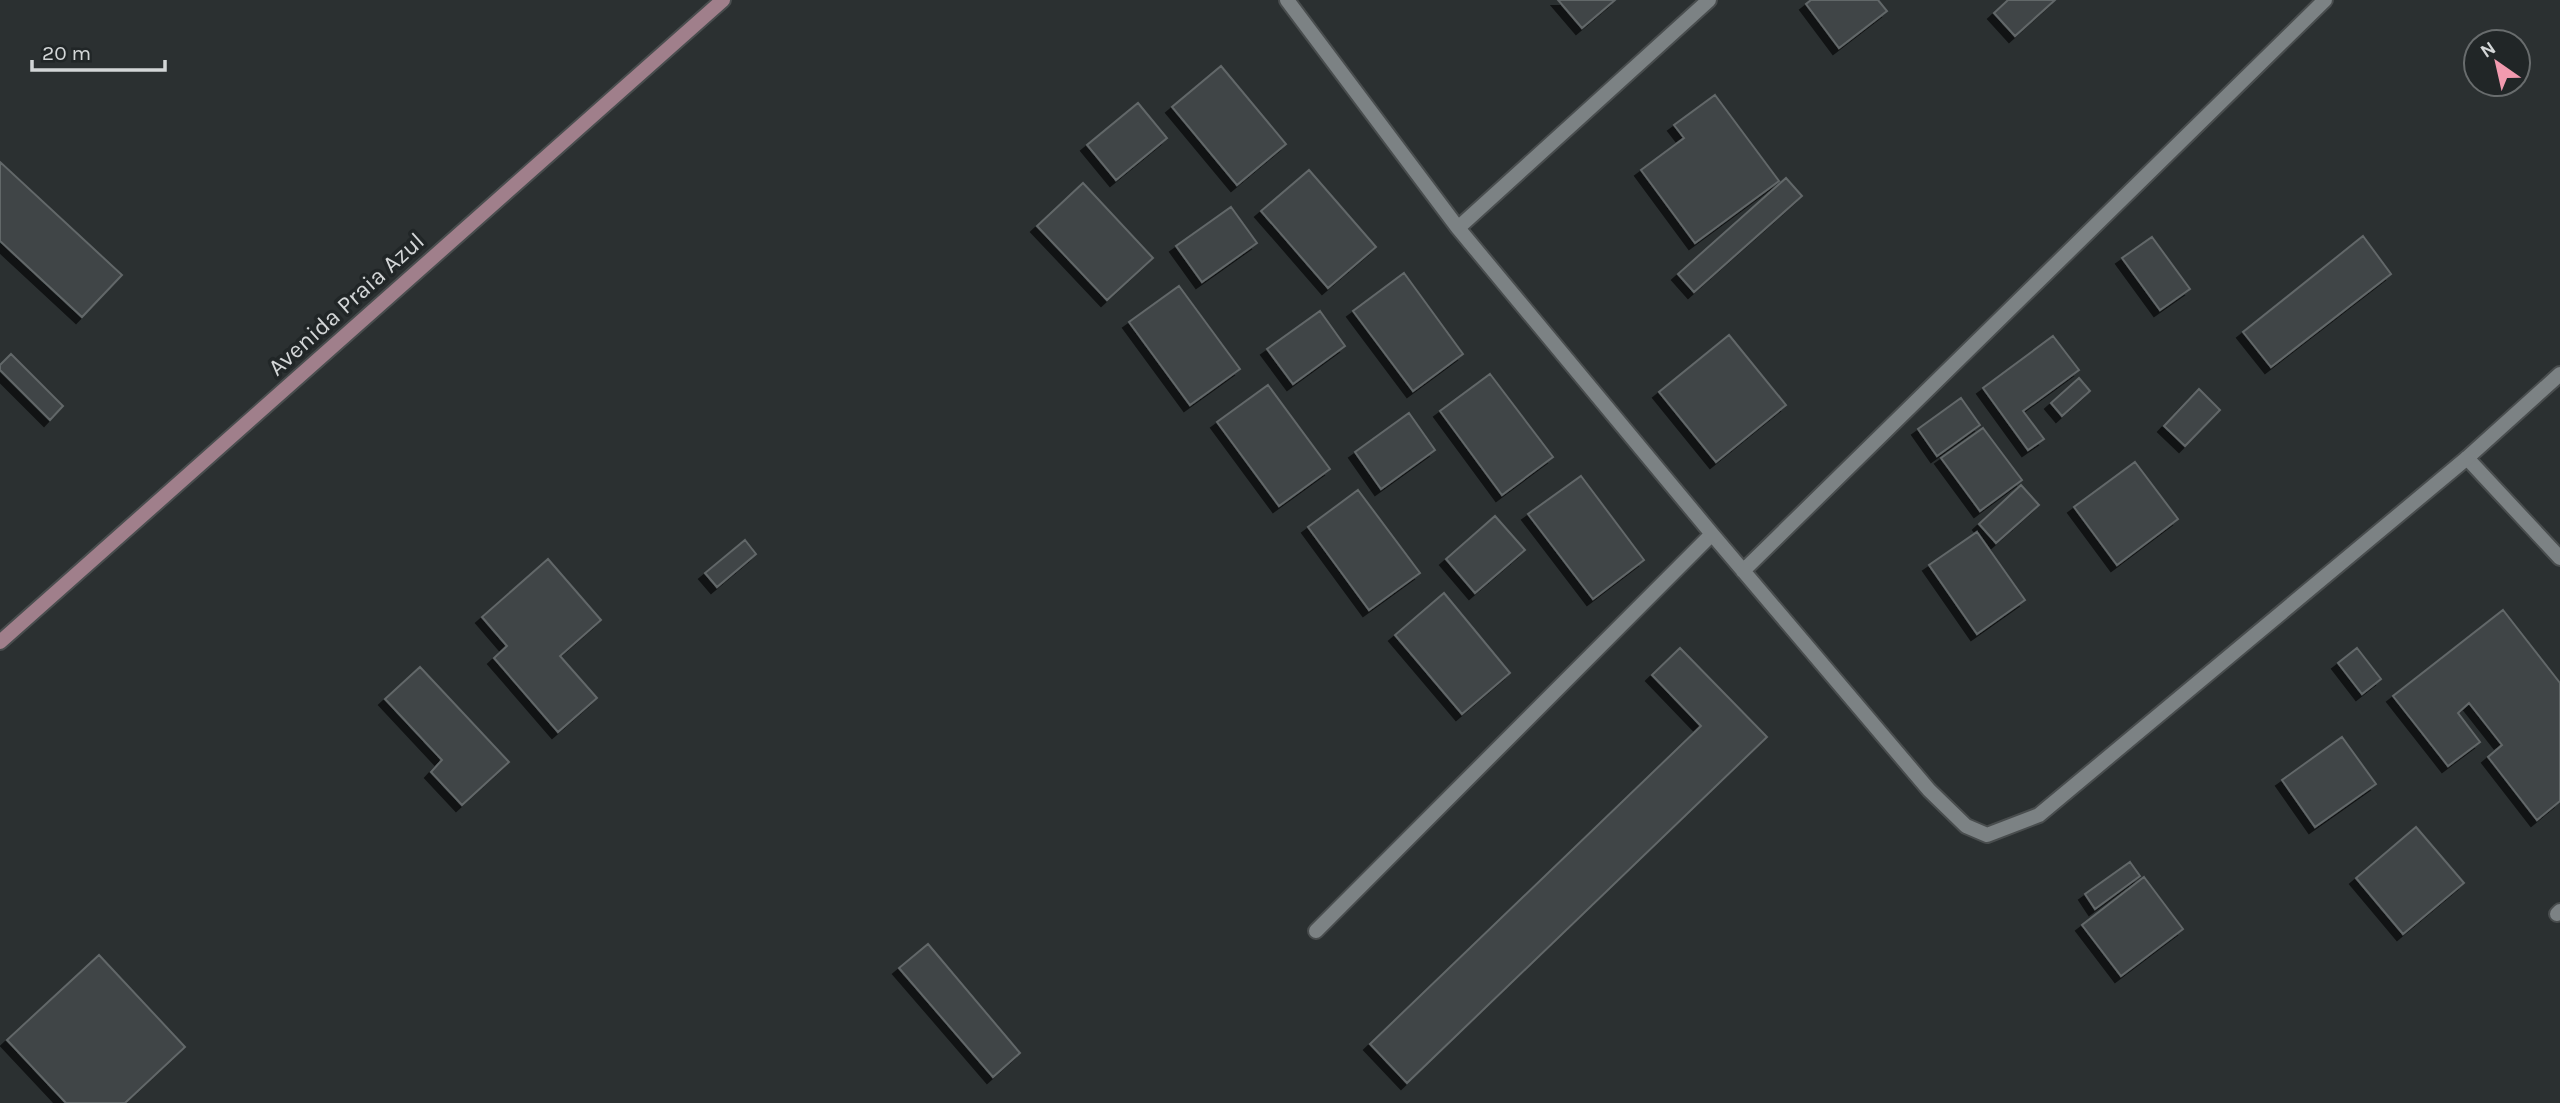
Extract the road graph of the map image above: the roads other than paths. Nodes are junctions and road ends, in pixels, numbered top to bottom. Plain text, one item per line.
1 (723, 0) edge
2 (1287, 0) edge
3 (1709, 0) edge
4 (2325, 0) edge
5 (1458, 228) junction
6 (2560, 374) edge
7 (2467, 458) junction
8 (1712, 534) junction
9 (2560, 558) edge
10 (1743, 570) junction
11 (0, 642) edge
12 (1316, 931) dead end

1 - 11 main road, Avenida Praia Azul
2 - 5 street
3 - 5 street
4 - 10 street
5 - 8 street
6 - 7 street
7 - 9 street
7 - 10 street
8 - 10 street
8 - 12 street

